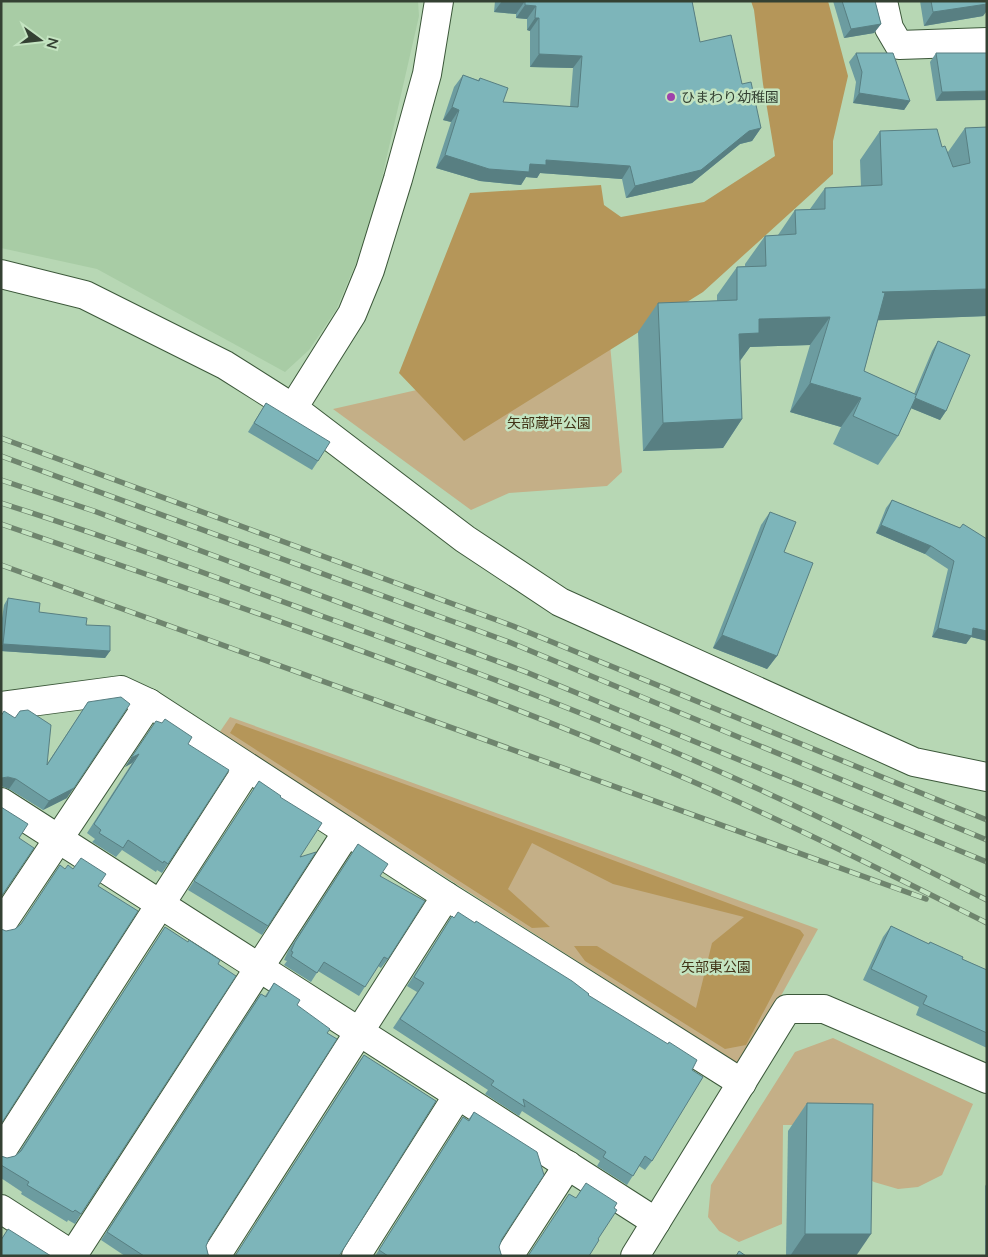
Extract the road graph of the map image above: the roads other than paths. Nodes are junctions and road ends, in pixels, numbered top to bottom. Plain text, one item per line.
1 (439, 1) edge
2 (883, 1) edge
3 (987, 42) edge
4 (1, 274) edge
5 (293, 408) junction
6 (149, 703) junction
7 (1, 706) edge
8 (248, 768) junction
9 (987, 777) edge
10 (1, 802) edge
11 (347, 832) junction
12 (58, 839) junction
13 (446, 896) junction
14 (161, 904) junction
15 (1, 925) edge
16 (259, 967) junction
17 (359, 1032) junction
18 (987, 1079) edge
19 (742, 1083) junction
20 (458, 1095) junction
21 (1, 1152) edge
22 (568, 1165) junction
23 (1, 1209) edge
24 (656, 1222) junction
25 (74, 1255) edge
26 (216, 1256) edge
27 (356, 1256) edge
28 (509, 1256) edge
29 (634, 1256) edge

1 - 5 street
2 - 3 street
4 - 5 street
5 - 9 street
6 - 7 street
6 - 8 street
6 - 12 street
8 - 11 street
8 - 14 street
10 - 12 street
11 - 13 street
11 - 16 street
12 - 14 street
12 - 15 street
13 - 17 street
13 - 19 street
14 - 16 street
14 - 21 street
16 - 17 street
16 - 25 street
17 - 20 street
17 - 26 street
18 - 19 street
19 - 24 street
20 - 22 street
20 - 27 street
22 - 24 street
22 - 28 street
23 - 25 street
24 - 29 street

